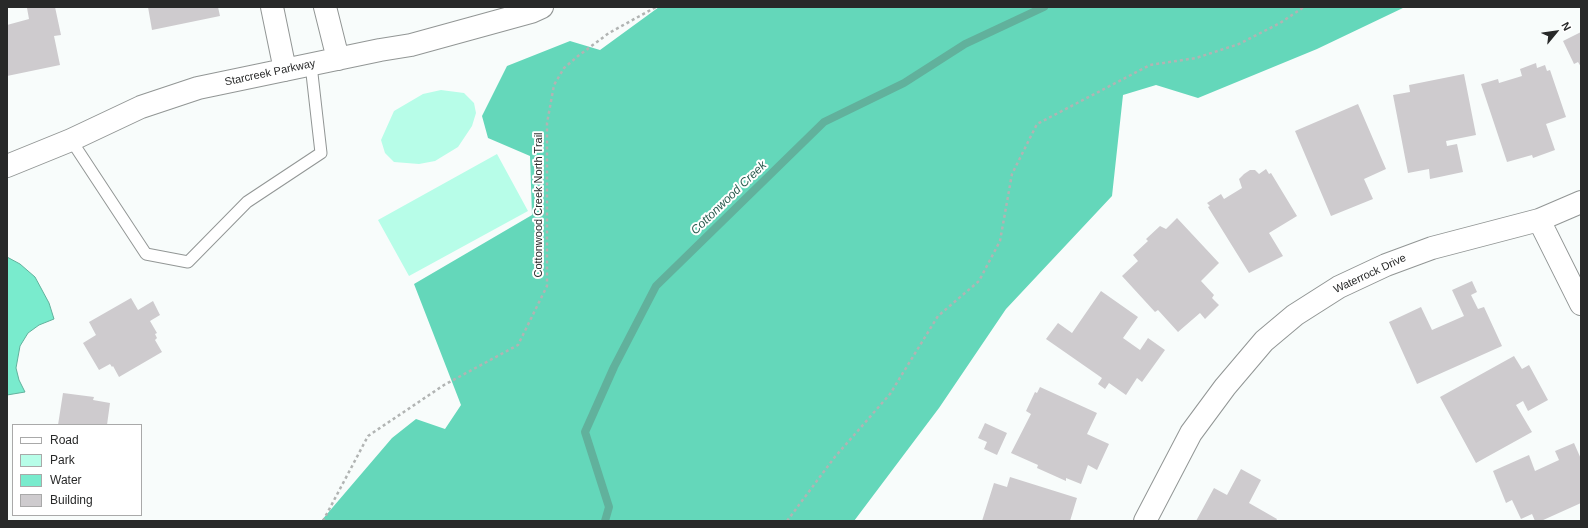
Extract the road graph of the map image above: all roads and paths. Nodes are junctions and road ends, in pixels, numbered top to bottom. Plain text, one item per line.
1 (272, 7) edge
2 (325, 7) edge
3 (542, 7) edge
4 (656, 7) edge
5 (1304, 7) edge
6 (338, 59) junction
7 (311, 65) junction
8 (285, 70) junction
9 (72, 140) junction
10 (7, 166) edge
11 (1581, 202) edge
12 (1539, 220) junction
13 (1581, 304) edge
14 (323, 521) edge
15 (787, 521) edge
16 (1145, 521) edge

1 - 8 street
2 - 6 street
3 - 6 street, Starcreek Parkway
4 - 14 path, Cottonwood Creek North Trail
5 - 15 path
6 - 7 street, Starcreek Parkway
7 - 8 street, Starcreek Parkway
7 - 9 lane
8 - 9 street, Starcreek Parkway
9 - 10 street, Starcreek Parkway
11 - 12 street, Waterrock Drive
12 - 13 street
12 - 16 street, Waterrock Drive

